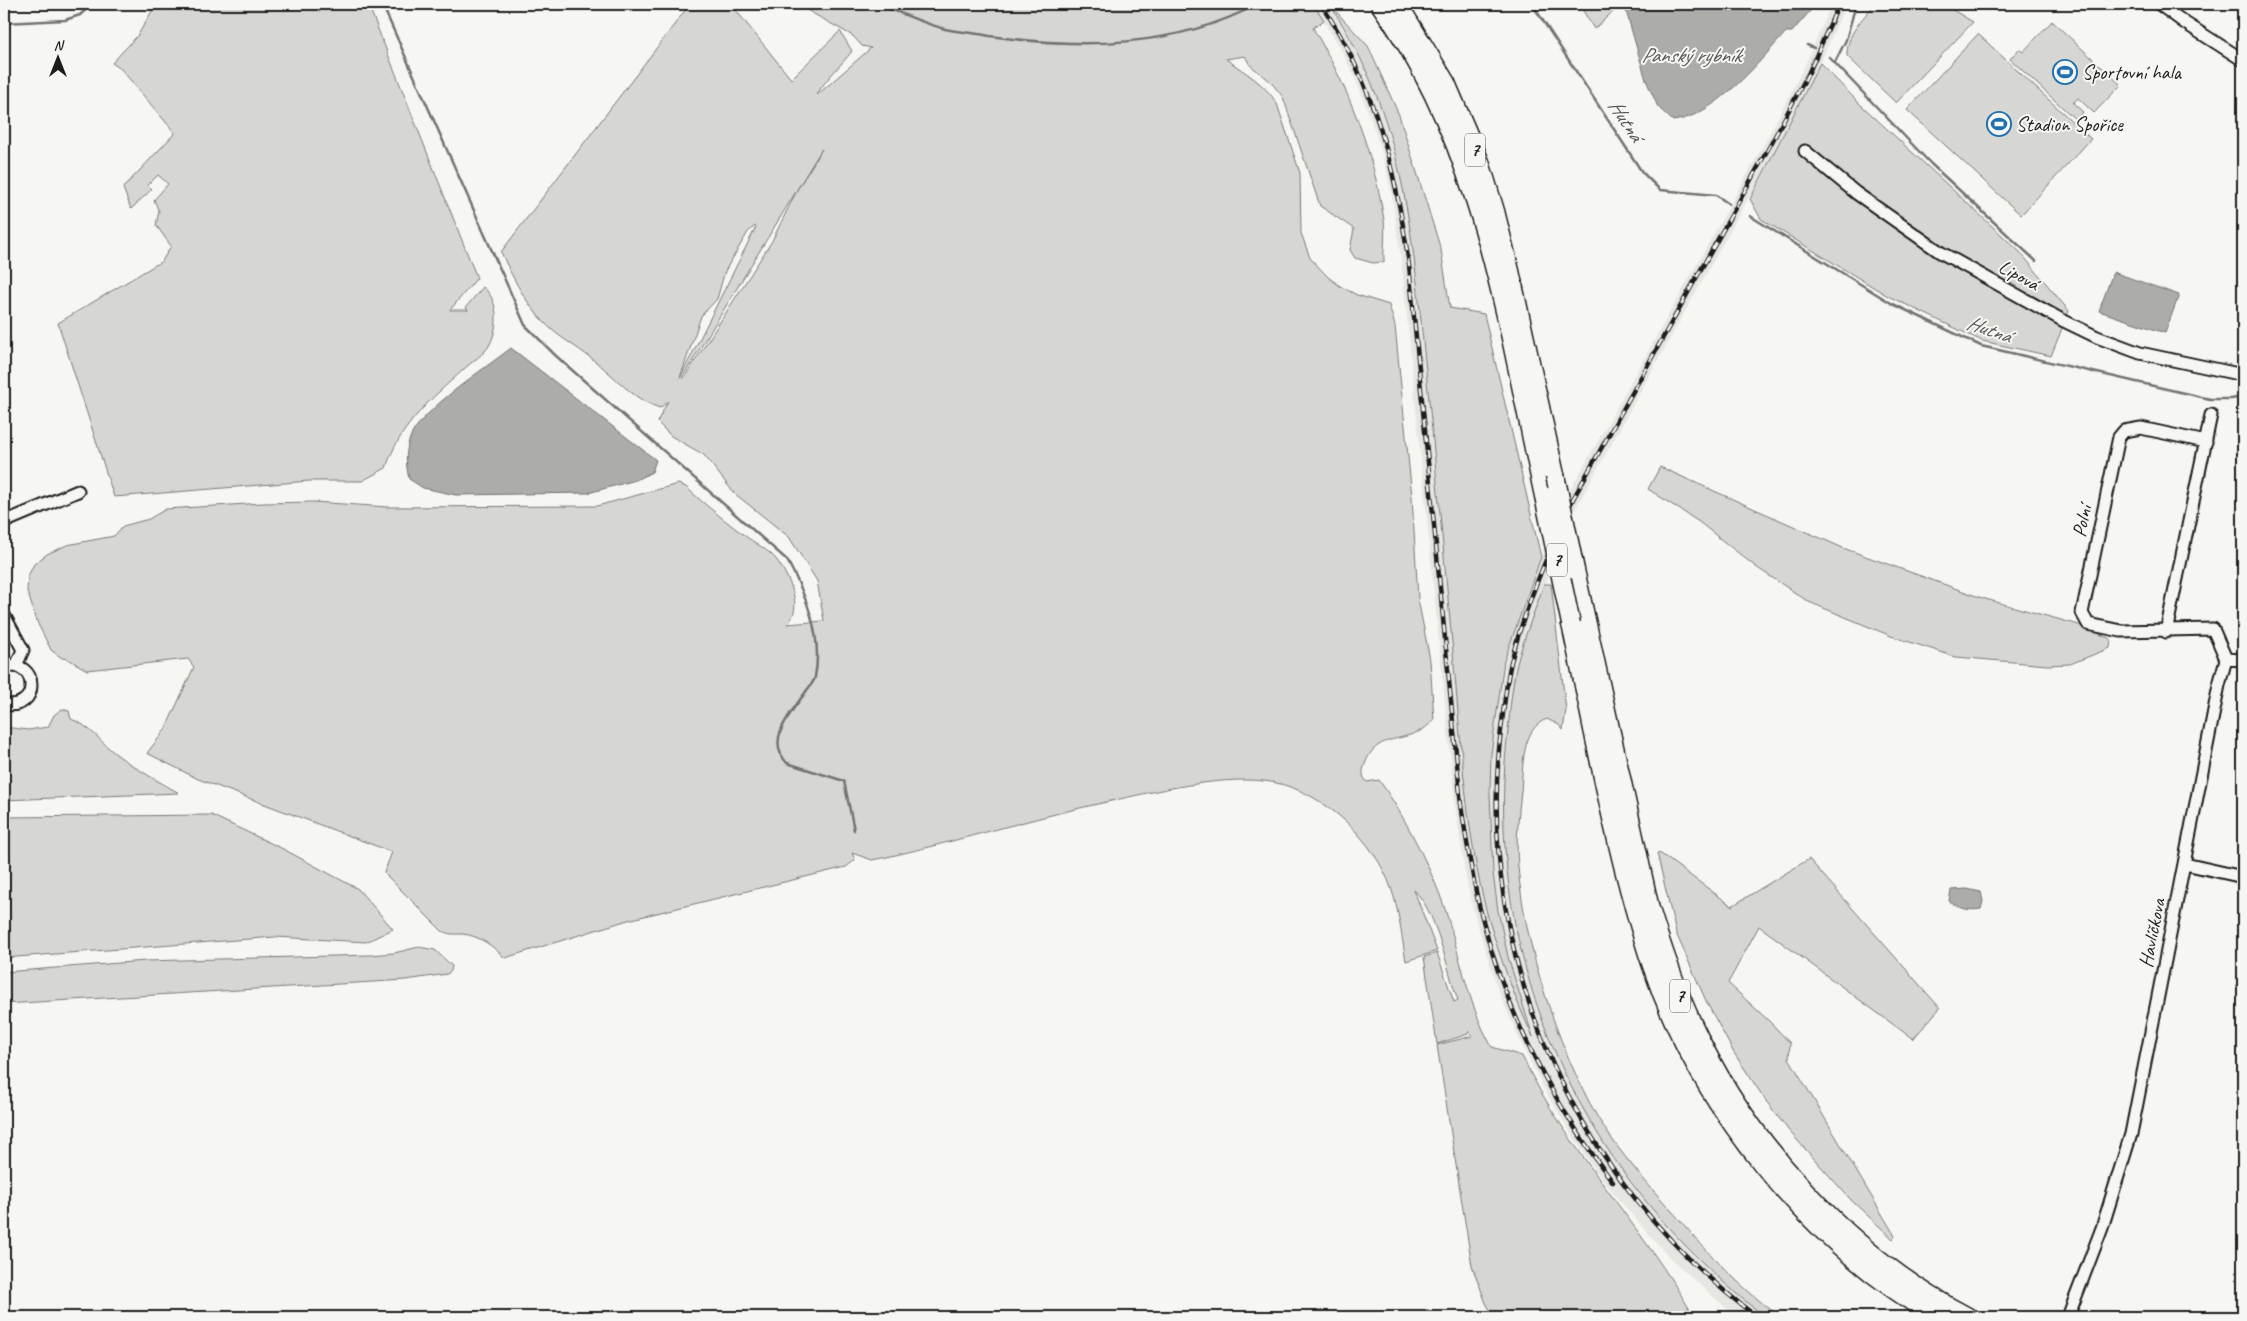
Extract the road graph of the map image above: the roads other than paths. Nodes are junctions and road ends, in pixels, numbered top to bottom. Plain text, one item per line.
1 (1380, 4) edge
2 (1398, 4) edge
3 (2159, 4) edge
4 (2243, 60) edge
5 (1805, 151) dead end
6 (2243, 375) edge
7 (2211, 416) dead end
8 (2206, 442) junction
9 (78, 491) dead end
10 (4, 522) edge
11 (4, 615) edge
12 (2166, 632) junction
13 (2226, 659) junction
14 (2243, 660) edge
15 (16, 666) junction
16 (4, 667) edge
17 (4, 704) edge
18 (2185, 864) junction
19 (2243, 876) edge
20 (1937, 1317) edge
21 (1968, 1317) edge
22 (2068, 1317) edge

1 - 20 highway, 7, bridge
2 - 21 highway, 7, bridge
3 - 4 street
5 - 6 street, Lipová
7 - 8 street
8 - 12 street
8 - 12 street, Polní
9 - 10 street
11 - 15 street
12 - 13 street, Polní
13 - 14 street
13 - 18 street, Havlíčkova
15 - 16 street
15 - 17 street
18 - 19 street
18 - 22 street, Havlíčkova

